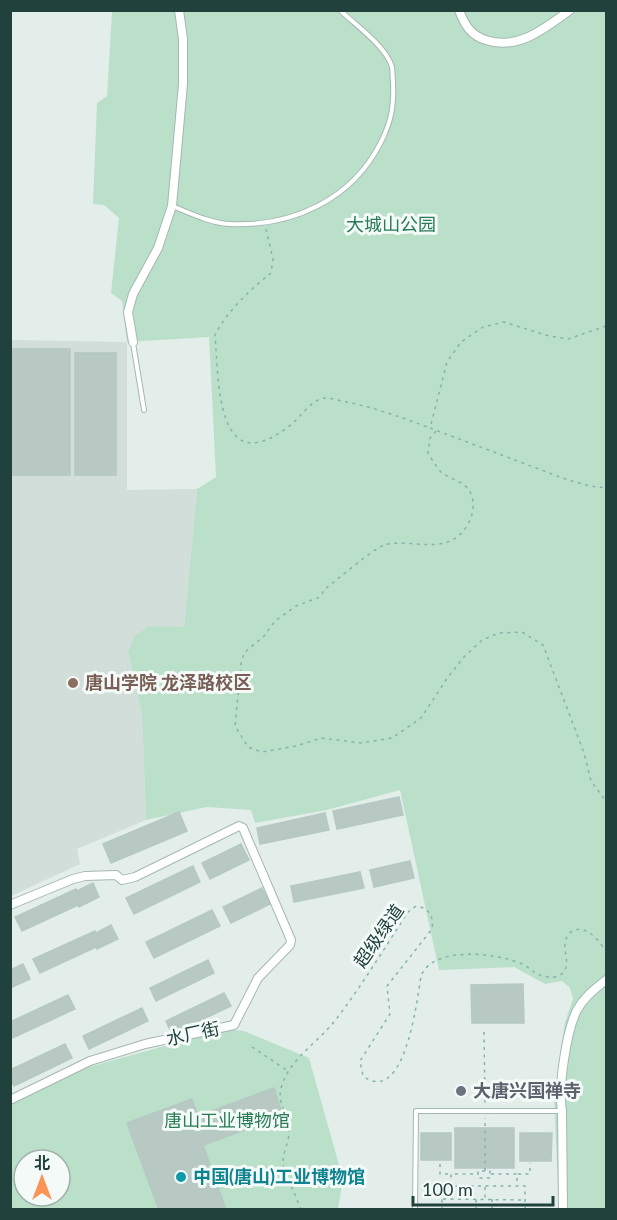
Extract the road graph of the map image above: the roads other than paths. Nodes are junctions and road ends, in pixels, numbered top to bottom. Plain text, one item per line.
1 (179, 10) edge
2 (340, 10) edge
3 (459, 10) edge
4 (570, 10) edge
5 (172, 206) junction
6 (133, 342) joint
7 (144, 410) dead end
8 (10, 904) edge
9 (606, 980) edge
10 (10, 1100) edge
11 (562, 1112) junction
12 (415, 1209) edge
13 (563, 1209) edge

1 - 5 street
2 - 5 lane
3 - 4 street
5 - 6 street
6 - 7 lane
8 - 10 street, 水厂街
9 - 11 street
11 - 12 lane
11 - 13 street

